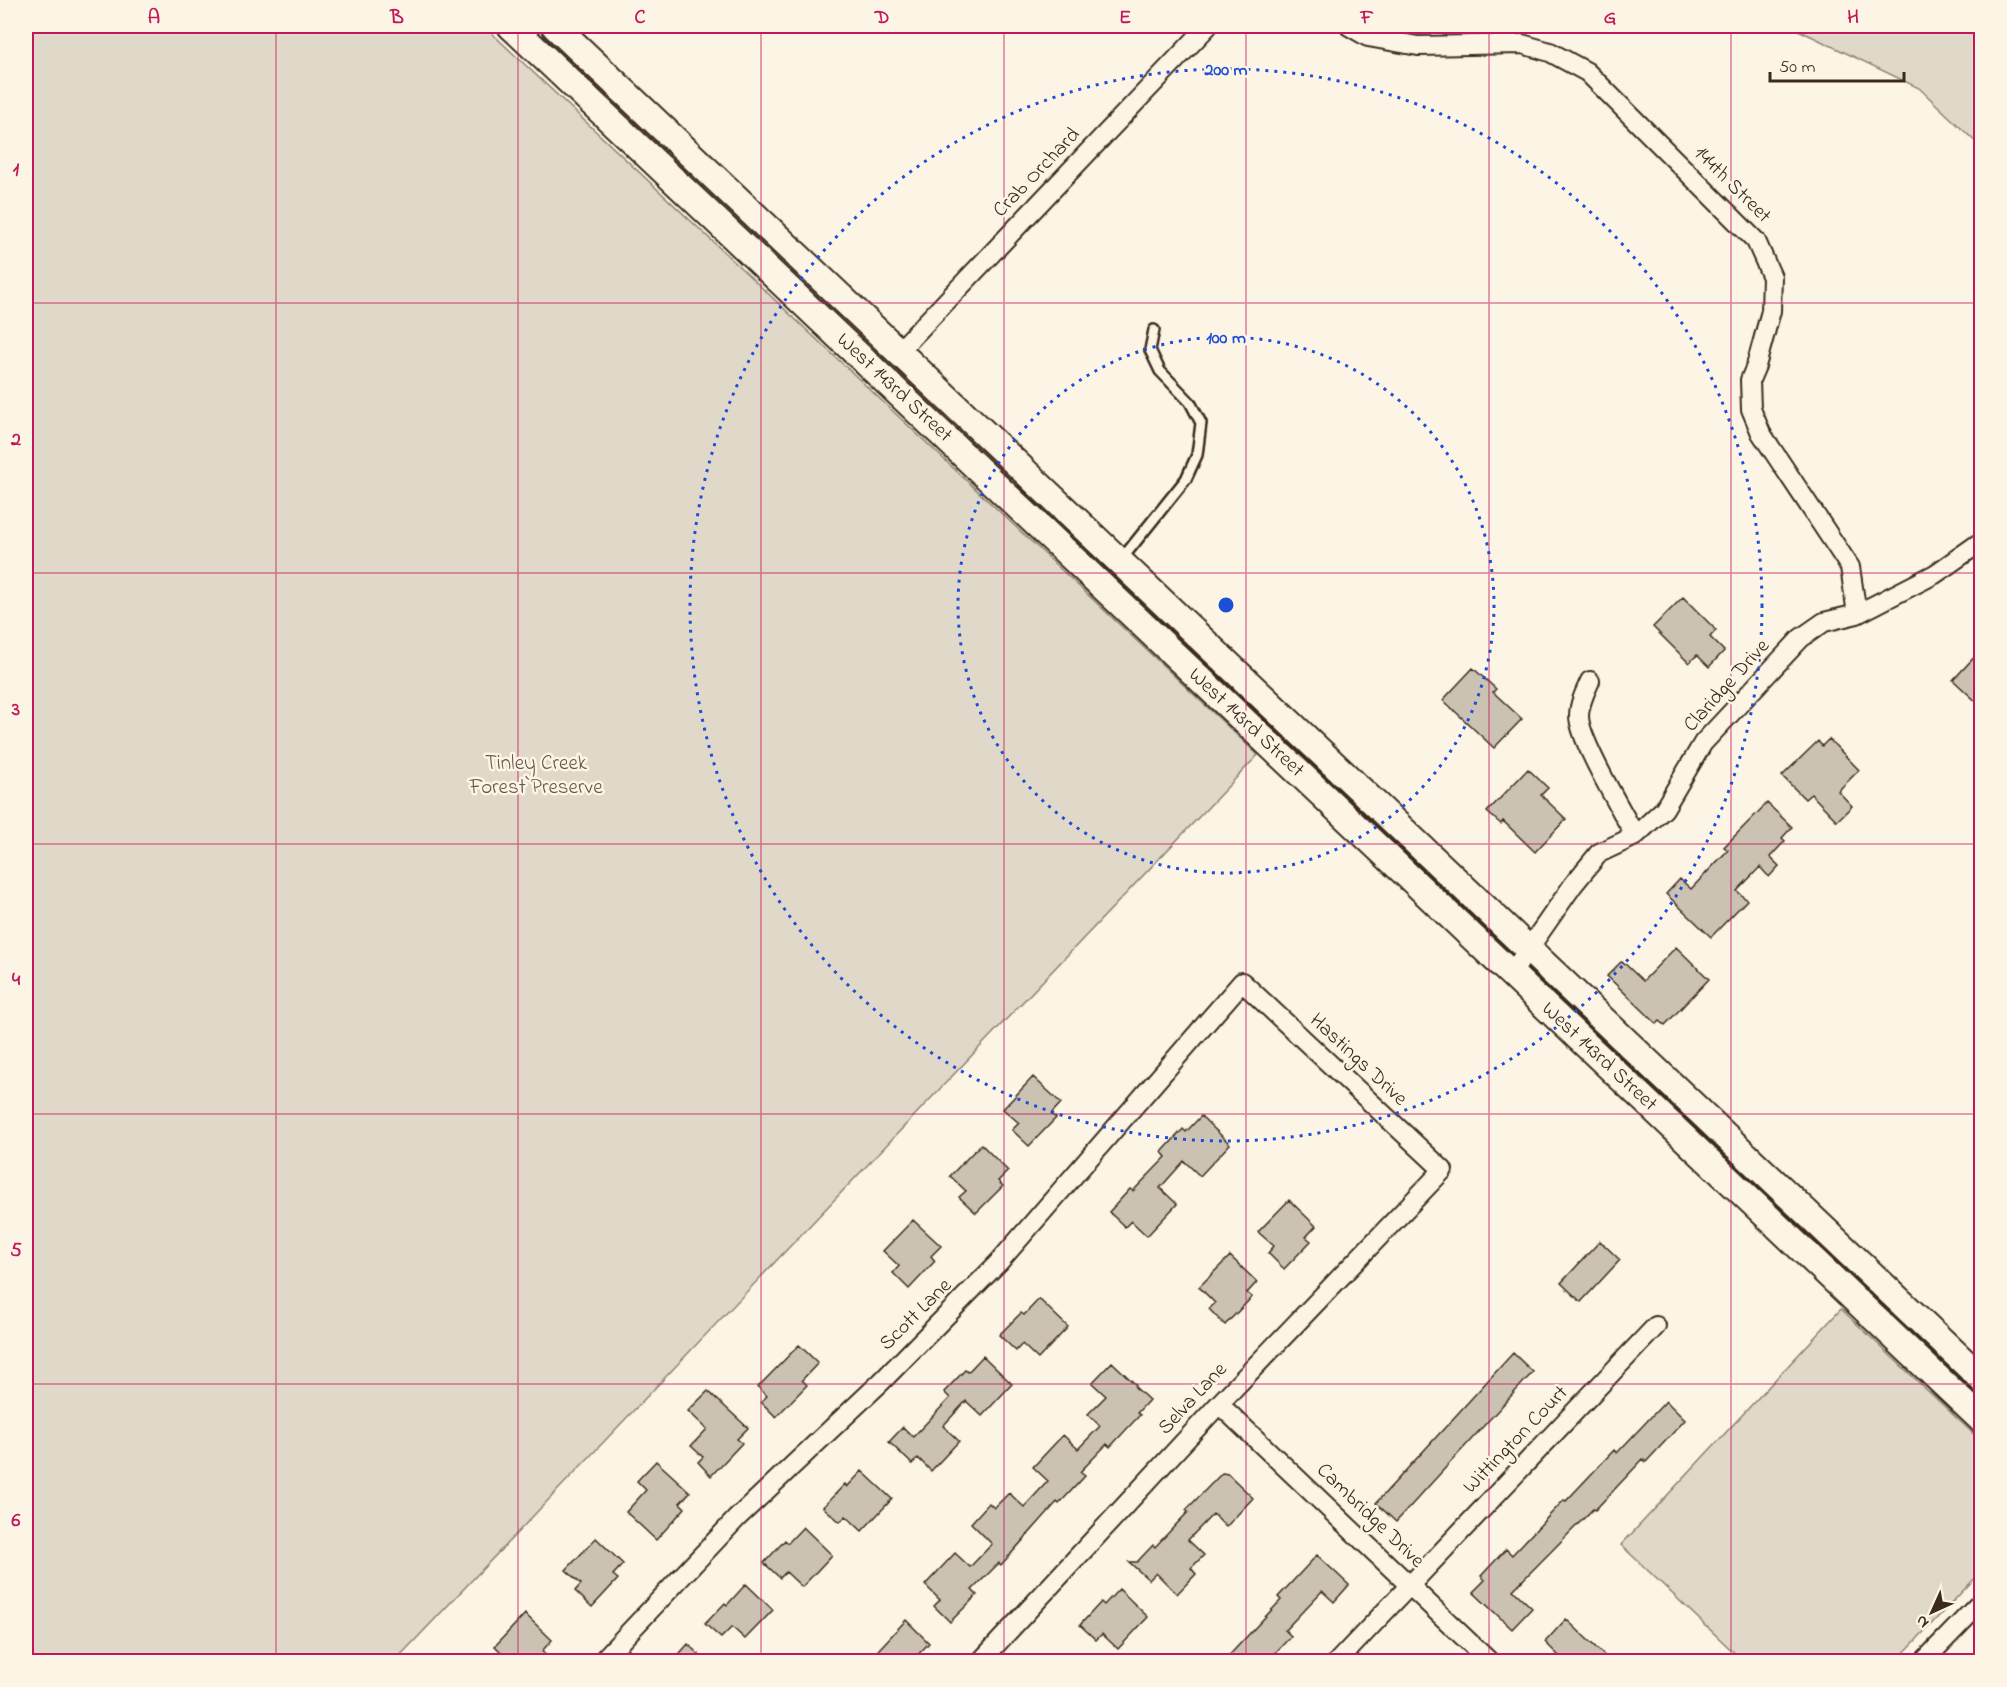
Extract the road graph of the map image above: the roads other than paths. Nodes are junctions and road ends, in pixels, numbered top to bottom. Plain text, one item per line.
1 (511, 26) edge
2 (555, 26) edge
3 (1208, 26) edge
4 (1349, 26) edge
5 (1154, 330) dead end
6 (899, 351) junction
7 (1982, 541) edge
8 (1120, 561) junction
9 (1857, 614) junction
10 (1590, 681) dead end
11 (1635, 836) junction
12 (1529, 950) junction
13 (1511, 974) junction
14 (1242, 982) joint
15 (1443, 1170) joint
16 (1656, 1326) dead end
17 (1982, 1379) edge
18 (1219, 1404) junction
19 (1982, 1420) edge
20 (1409, 1585) junction
21 (1978, 1610) edge
22 (602, 1662) edge
23 (980, 1662) edge
24 (1337, 1662) edge
25 (1490, 1662) edge
26 (1923, 1662) edge

1 - 13 main road, West 143rd Street
2 - 6 main road, West 143rd Street
3 - 6 street, Crab Orchard
4 - 9 street, 144th Street
5 - 8 lane
6 - 8 main road, West 143rd Street
7 - 9 street, Claridge Drive
8 - 12 main road, West 143rd Street
9 - 11 street, Claridge Drive
10 - 11 street
11 - 12 street, Claridge Drive
12 - 13 street, Claridge Drive
12 - 17 main road, West 143rd Street
13 - 19 main road, West 143rd Street
14 - 15 street, Hastings Drive
14 - 22 street, Scott Lane
15 - 18 street, Selva Lane
16 - 20 street, Wittington Court
18 - 20 street, Cambridge Drive
18 - 23 street, Selva Lane
20 - 24 street, Wittington Court
20 - 25 street, Cambridge Drive
21 - 26 street

